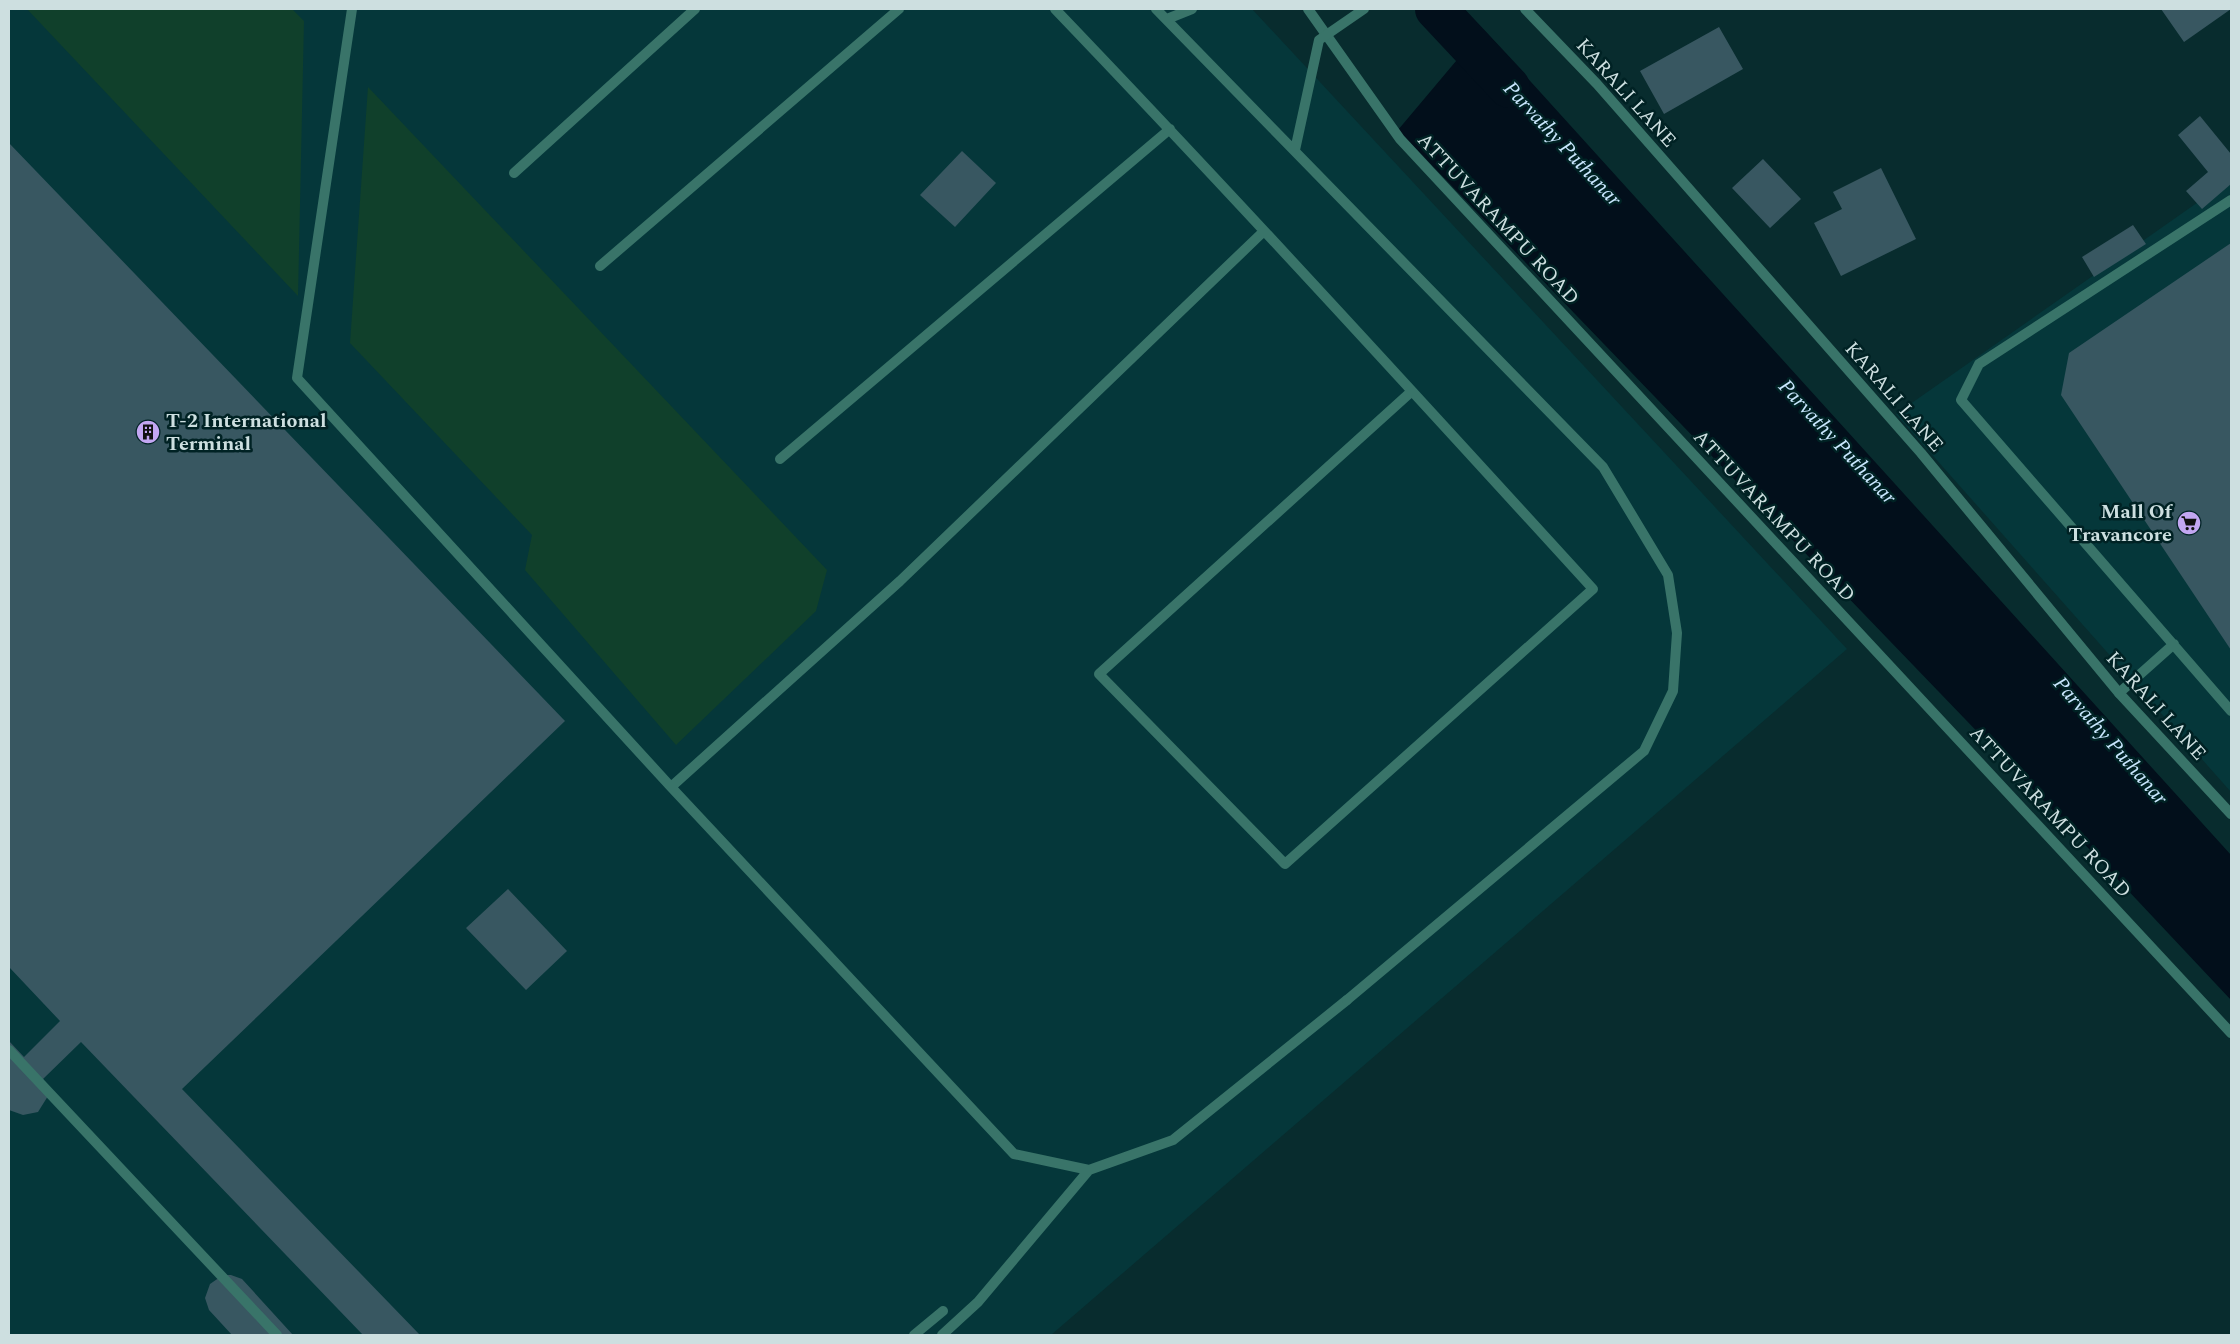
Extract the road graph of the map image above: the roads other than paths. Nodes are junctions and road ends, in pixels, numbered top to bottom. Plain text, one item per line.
1 (352, 9) edge
2 (694, 9) edge
3 (899, 9) edge
4 (1054, 9) edge
5 (1156, 9) edge
6 (1192, 9) edge
7 (1308, 9) edge
8 (1364, 9) edge
9 (1525, 9) edge
10 (1166, 19) junction
11 (1170, 129) junction
12 (1295, 150) junction
13 (514, 173) dead end
14 (2231, 200) edge
15 (1263, 232) junction
16 (600, 266) dead end
17 (1412, 391) junction
18 (780, 459) dead end
19 (2174, 644) junction
20 (2119, 693) junction
21 (2231, 711) edge
22 (671, 787) junction
23 (2231, 814) edge
24 (2231, 1033) edge
25 (9, 1050) edge
26 (1089, 1170) junction
27 (943, 1311) dead end
28 (277, 1335) edge
29 (914, 1335) edge
30 (942, 1335) edge

1 - 22 street
2 - 13 street
3 - 16 street
4 - 11 street
5 - 10 street
6 - 10 street
7 - 24 street, ATTUVARAMPU ROAD
8 - 12 street
9 - 20 street, KARALI LANE
10 - 12 street
11 - 15 street
11 - 18 street
12 - 26 street
14 - 19 street
15 - 17 street
15 - 22 street
17 - 17 street
19 - 20 street
19 - 21 street
20 - 23 street, KARALI LANE
22 - 26 street
25 - 28 street
26 - 30 street
27 - 29 street

